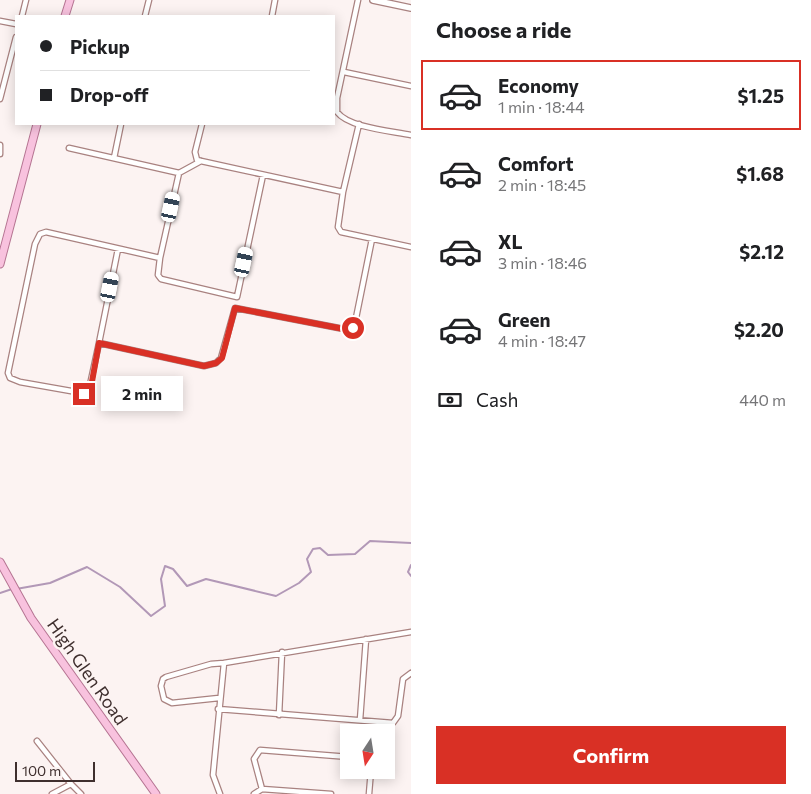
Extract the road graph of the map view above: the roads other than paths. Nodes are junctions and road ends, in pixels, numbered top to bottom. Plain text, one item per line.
1 (26, 0) edge
2 (70, 0) edge
3 (148, 0) edge
4 (275, 0) edge
5 (358, 0) edge
6 (372, 0) edge
7 (411, 8) edge
8 (22, 15) edge
9 (66, 15) edge
10 (145, 15) edge
11 (272, 15) edge
12 (0, 21) edge
13 (15, 24) edge
14 (15, 41) edge
15 (344, 72) junction
16 (411, 86) edge
17 (0, 99) edge
18 (335, 107) edge
19 (359, 124) junction
20 (37, 125) edge
21 (121, 125) edge
22 (202, 125) edge
23 (411, 134) edge
24 (0, 146) edge
25 (69, 148) dead end
26 (0, 154) edge
27 (114, 158) junction
28 (200, 161) junction
29 (178, 173) junction
30 (264, 175) junction
31 (343, 192) junction
32 (372, 238) junction
33 (411, 247) edge
34 (118, 250) junction
35 (160, 258) junction
36 (0, 264) edge
37 (237, 298) junction
38 (235, 308) junction
39 (99, 343) junction
40 (0, 562) edge
41 (411, 632) edge
42 (366, 639) junction
43 (282, 652) junction
44 (224, 663) junction
45 (411, 674) edge
46 (219, 698) junction
47 (218, 709) junction
48 (279, 715) junction
49 (360, 720) junction
50 (37, 741) dead end
51 (340, 756) edge
52 (370, 779) edge
53 (70, 784) junction
54 (262, 790) junction
55 (52, 794) edge
56 (81, 794) edge
57 (156, 794) edge
58 (220, 794) edge
59 (254, 794) edge
60 (331, 794) edge
61 (369, 794) edge

1 - 8 street
2 - 9 main road
3 - 10 street
4 - 11 street
5 - 15 street
6 - 7 street
12 - 13 street
14 - 17 street
15 - 16 street
15 - 18 street
18 - 19 street
19 - 23 street
19 - 31 street
20 - 36 main road
21 - 27 street
22 - 28 street
24 - 26 street
25 - 27 street
27 - 29 street
28 - 29 street
28 - 30 street
29 - 35 street
30 - 31 street
30 - 37 street
31 - 32 street
32 - 33 street
32 - 38 street
34 - 35 street
34 - 39 street
34 - 39 street
35 - 37 street
37 - 38 street
38 - 39 street
40 - 57 main road, High Glen Road
41 - 42 street
42 - 43 street
42 - 49 street
43 - 44 street
43 - 48 street
44 - 46 street
44 - 46 street
45 - 49 street
46 - 47 street
47 - 48 street
47 - 58 street
48 - 49 street
50 - 53 street
51 - 54 street
52 - 61 street
53 - 55 street
53 - 56 street
54 - 59 street
54 - 60 street

